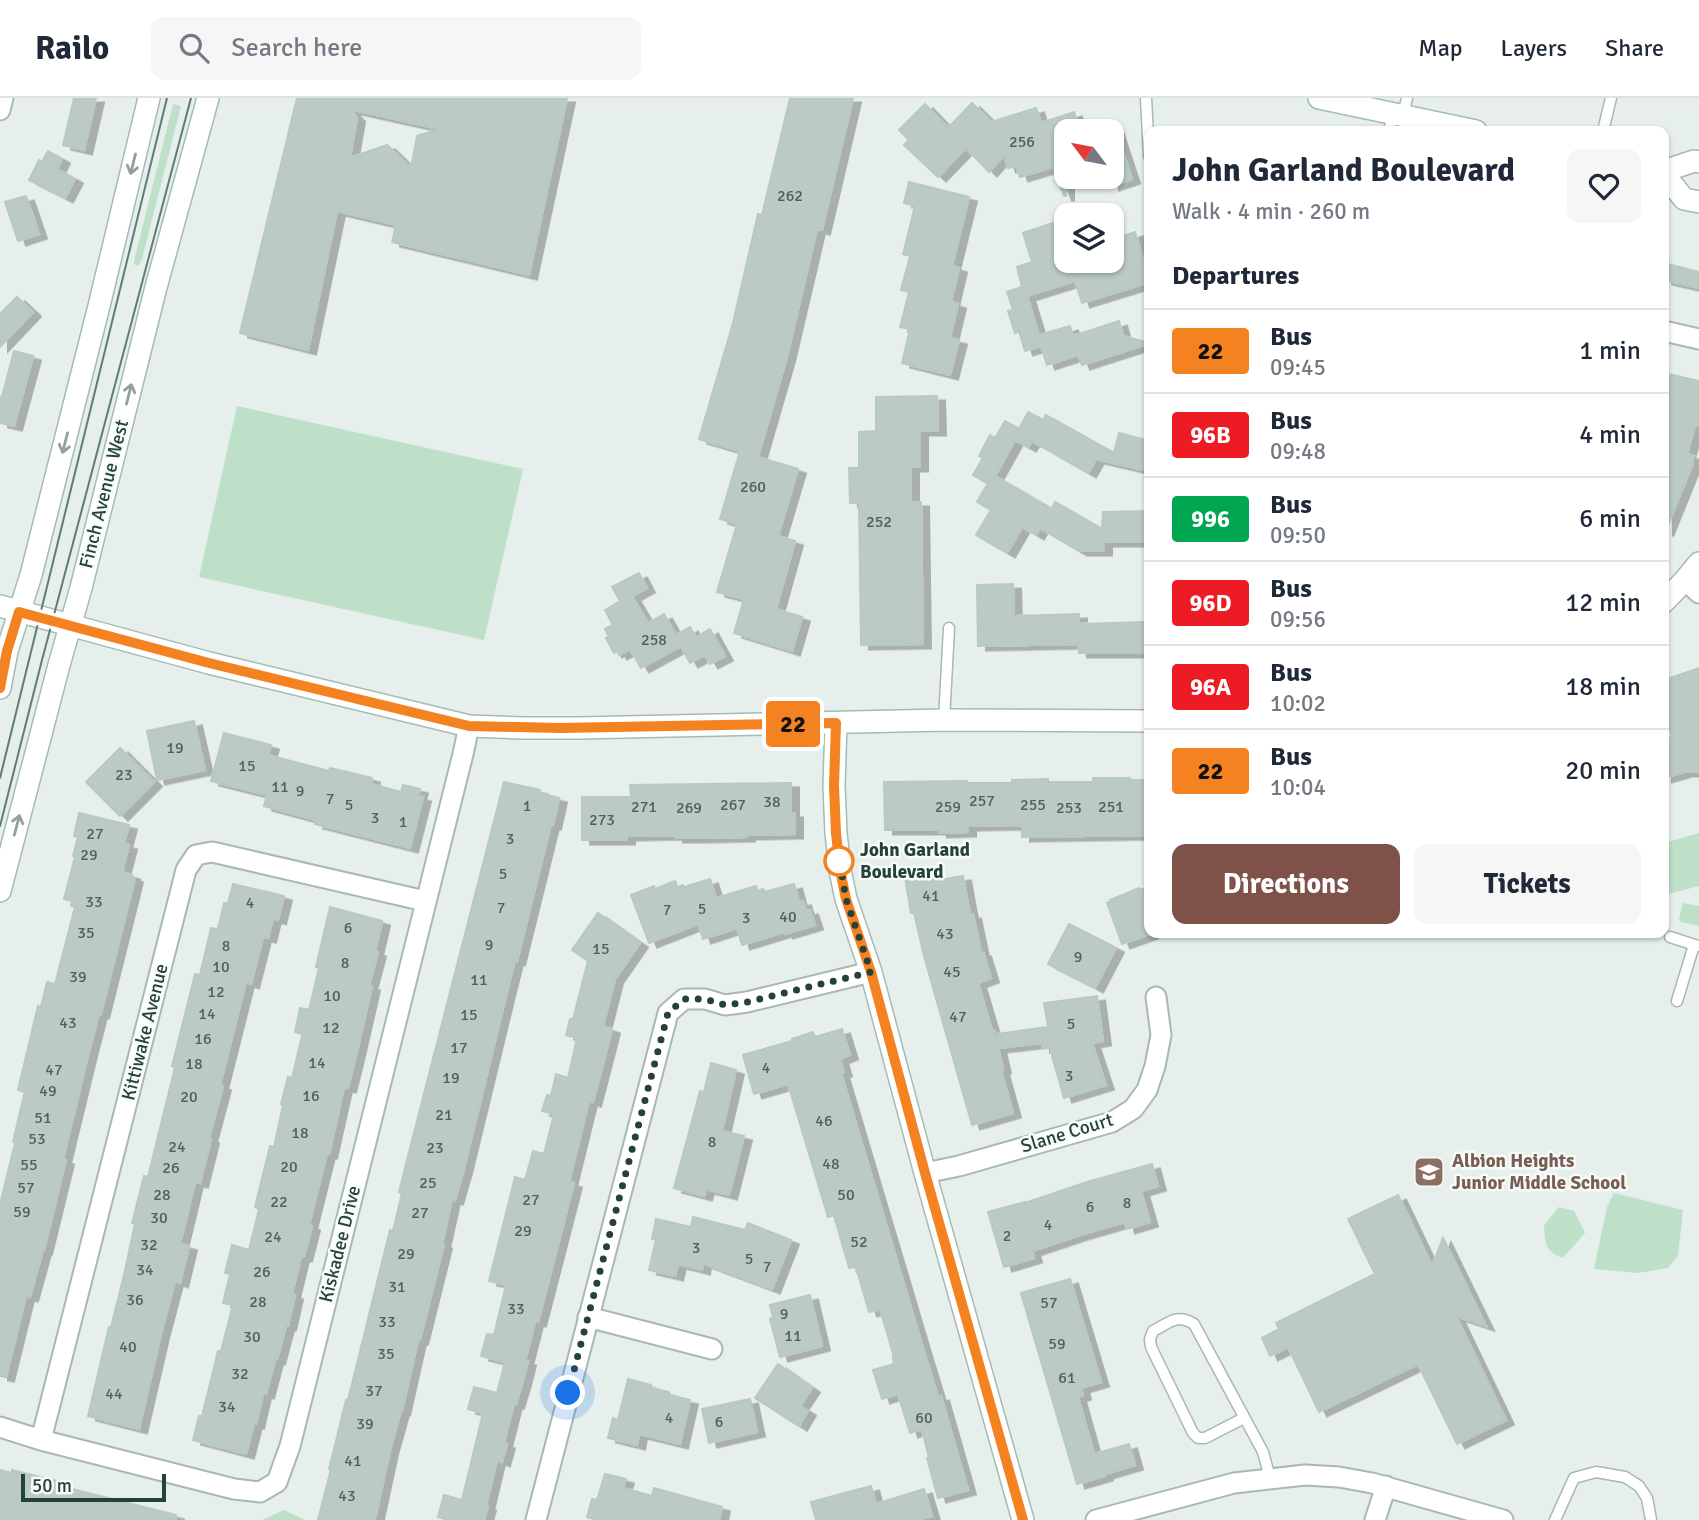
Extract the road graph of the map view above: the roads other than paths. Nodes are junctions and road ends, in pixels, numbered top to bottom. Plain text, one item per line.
1 (3, 98) edge
2 (149, 98) edge
3 (208, 98) edge
4 (1146, 98) edge
5 (1319, 98) edge
6 (1611, 98) edge
7 (0, 110) edge
8 (1398, 115) edge
9 (1147, 126) edge
10 (1452, 126) edge
11 (1604, 126) edge
12 (1699, 162) edge
13 (1669, 170) edge
14 (1669, 179) edge
15 (1699, 202) edge
16 (1669, 332) edge
17 (1699, 338) edge
18 (1699, 562) edge
19 (1692, 586) edge
20 (1669, 599) edge
21 (10, 609) edge
22 (71, 626) junction
23 (949, 628) dead end
24 (0, 688) edge
25 (944, 720) junction
26 (1144, 721) edge
27 (836, 723) junction
28 (469, 726) junction
29 (0, 891) edge
30 (425, 901) junction
31 (1670, 937) dead end
32 (1697, 945) edge
33 (871, 972) junction
34 (1156, 998) dead end
35 (1677, 1001) dead end
36 (925, 1173) junction
37 (588, 1317) junction
38 (712, 1349) dead end
39 (1244, 1418) junction
40 (0, 1427) edge
41 (41, 1440) junction
42 (1270, 1478) junction
43 (1385, 1486) junction
44 (536, 1520) edge
45 (1023, 1520) edge
46 (1096, 1520) edge
47 (1375, 1520) edge
48 (1503, 1520) edge
49 (1555, 1520) edge
50 (1651, 1520) edge

1 - 7 street
2 -> 21 street
22 -> 3 street, Finch Avenue West
4 - 9 lane
5 - 8 street
6 - 11 lane
8 - 10 street
12 - 13 street
14 - 15 street
16 - 17 street
18 - 19 street
19 - 20 street
21 - 22 street
21 - 24 street
22 - 28 street
29 -> 22 street, Finch Avenue West
23 - 25 lane
25 - 26 street
25 - 27 street
27 - 28 street
27 - 33 street
28 - 30 street, Kiskadee Drive
30 - 41 street, Kittiwake Avenue
30 - 41 street, Kiskadee Drive
31 - 32 lane
32 - 35 lane
33 - 36 street
33 - 37 street
34 - 36 street, Slane Court
36 - 45 street
37 - 38 street
37 - 44 street
39 - 39 lane
39 - 42 lane
40 - 41 street, Kiskadee Drive
42 - 43 street
42 - 46 street
43 - 47 street
43 - 48 street
49 - 50 lane

